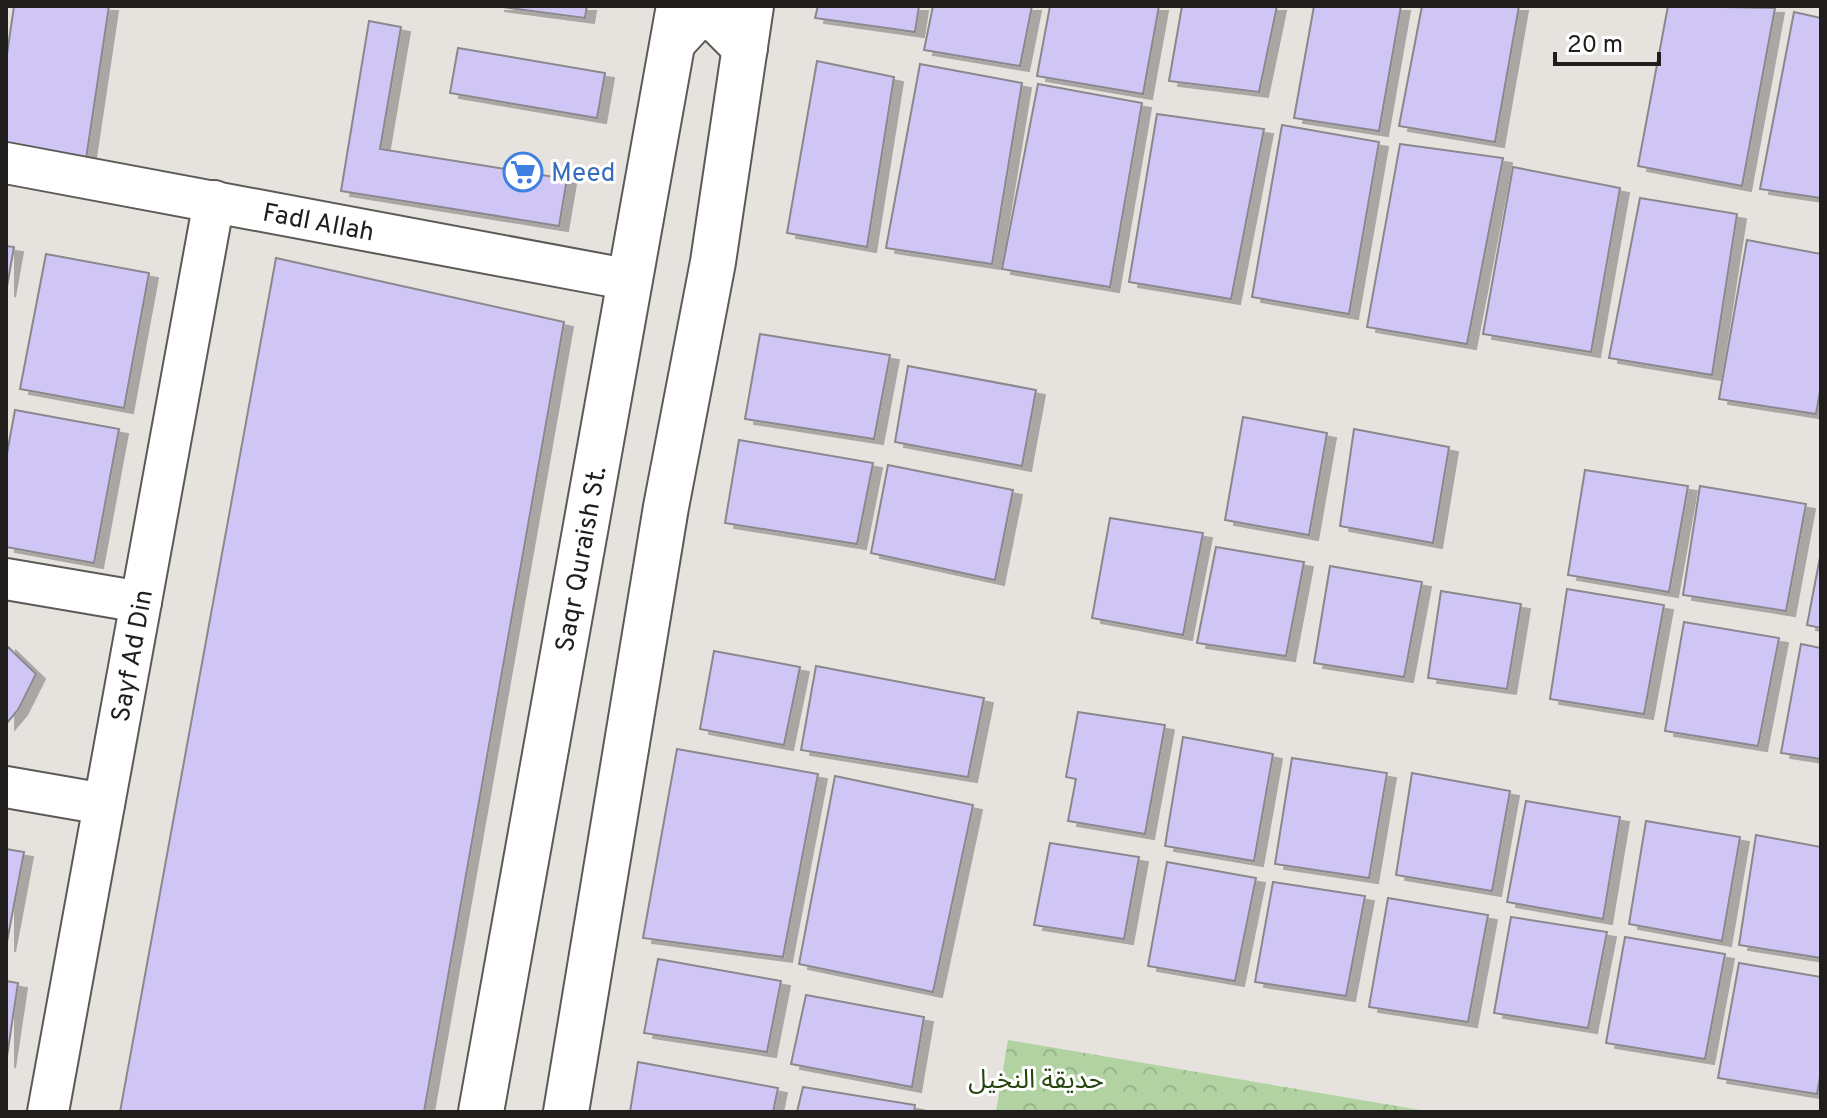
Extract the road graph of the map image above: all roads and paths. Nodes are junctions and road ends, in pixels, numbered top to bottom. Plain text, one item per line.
1 (751, 6) edge
2 (676, 24) edge
3 (745, 48) junction
4 (6, 163) edge
5 (214, 201) junction
6 (631, 280) junction
7 (6, 579) edge
8 (141, 602) junction
9 (6, 787) edge
10 (104, 804) junction
11 (48, 1112) edge
12 (481, 1112) edge
13 (566, 1112) edge

1 - 3 street
2 - 3 street
2 - 6 street, Saqr Quraish St.
3 - 13 street
4 - 5 street, Fadl Allah
5 - 6 street, Fadl Allah
5 - 8 street, Sayf Ad Din
6 - 12 street, Saqr Quraish St.
7 - 8 street
8 - 10 street, Sayf Ad Din
9 - 10 street
10 - 11 street, Sayf Ad Din

